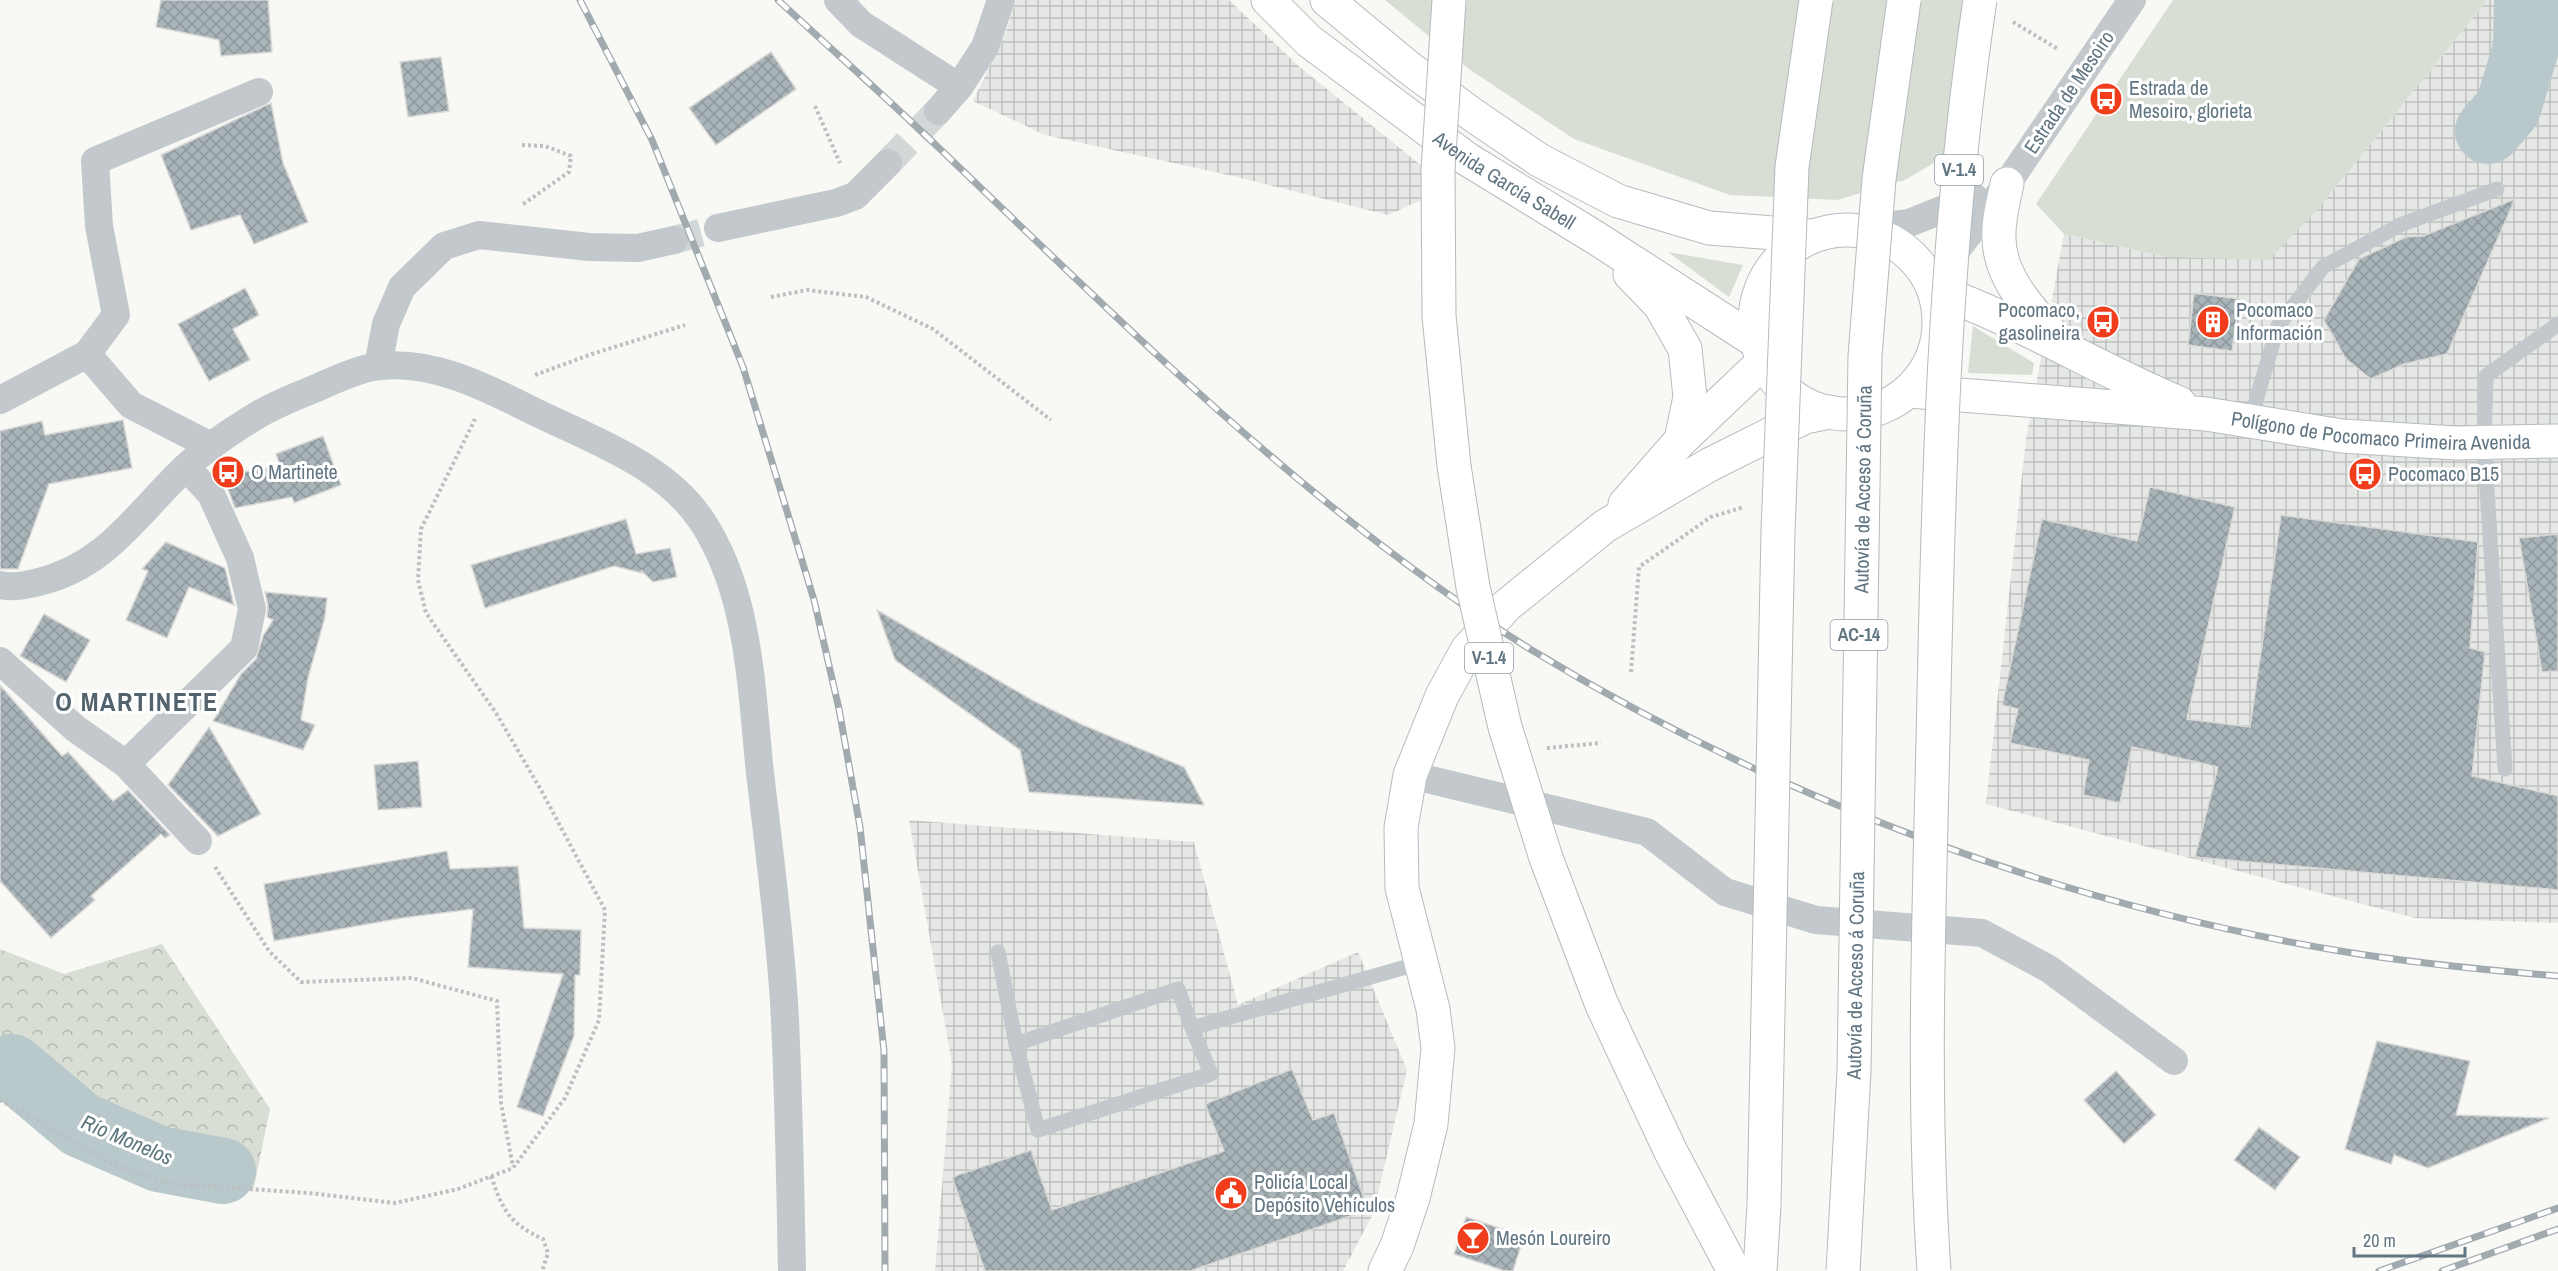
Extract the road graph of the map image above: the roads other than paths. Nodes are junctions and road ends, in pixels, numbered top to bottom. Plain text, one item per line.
1 (838, 0) edge
2 (1001, 0) edge
3 (1268, 0) edge
4 (1327, 0) edge
5 (1449, 0) edge
6 (1816, 0) edge
7 (1904, 0) edge
8 (2132, 0) edge
9 (1993, 9) edge
10 (959, 87) junction
11 (259, 92) dead end
12 (938, 111) tunnel mouth
13 (888, 163) tunnel mouth
14 (2007, 184) junction
15 (2497, 189) dead end
16 (718, 228) tunnel mouth
17 (1854, 230) junction
18 (1811, 236) junction
19 (1596, 238) junction
20 (674, 240) tunnel mouth
21 (1933, 288) junction
22 (2558, 324) edge
23 (2064, 349) junction
24 (1760, 352) junction
25 (87, 354) junction
26 (378, 366) junction
27 (1909, 391) junction
28 (0, 400) edge
29 (1829, 412) junction
30 (2206, 414) junction
31 (2250, 421) junction
32 (1682, 440) junction
33 (2558, 441) edge
34 (2484, 443) junction
35 (211, 446) junction
36 (186, 467) junction
37 (1605, 526) junction
38 (0, 585) edge
39 (0, 661) edge
40 (126, 764) junction
41 (2505, 769) dead end
42 (1410, 775) junction
43 (198, 841) road end
44 (998, 952) dead end
45 (1420, 963) junction
46 (1192, 1028) junction
47 (1016, 1044) junction
48 (2174, 1061) dead end
49 (792, 1271) edge
50 (1385, 1271) edge
51 (1734, 1271) edge
52 (1760, 1271) edge
53 (1844, 1271) edge
54 (1934, 1271) edge

1 - 10 street
2 - 10 street
3 - 19 main road, Avenida García Sabell
4 - 18 main road, Avenida García Sabell
5 - 51 main road, V-1.4, bridge
6 - 52 main road, bridge
7 - 53 main road, Autovía de Acceso á Coruña / AC-14, bridge
8 - 14 street, Estrada de Mesoiro
9 - 54 main road, V-1.4, bridge
10 - 12 street
11 - 25 street
13 - 16 street
14 - 17 street
14 - 21 street, Estrada de Mesoiro
14 - 23 main road
15 - 31 lane
17 - 18 main road
17 - 21 main road
18 - 24 main road
19 - 24 main road, Avenida García Sabell
19 - 32 main road
20 - 26 street
21 - 23 main road, Polígono de Pocomaco Primeira Avenida
21 - 27 main road
22 - 34 lane
23 - 30 main road, Polígono de Pocomaco Primeira Avenida
24 - 29 main road
24 - 32 main road
25 - 28 street
25 - 35 street
26 - 35 street
26 - 49 street
27 - 29 main road
27 - 30 main road, Polígono de Pocomaco Primeira Avenida
29 - 37 main road
30 - 31 main road, Polígono de Pocomaco Primeira Avenida
31 - 34 main road, Polígono de Pocomaco Primeira Avenida
32 - 37 main road
33 - 34 main road, Polígono de Pocomaco Primeira Avenida
34 - 41 lane
35 - 36 street
36 - 38 street
36 - 40 street
37 - 42 main road
39 - 40 street
40 - 43 street
42 - 45 main road
42 - 48 street
44 - 47 lane
45 - 46 lane
45 - 50 main road
46 - 47 lane
46 - 47 lane

